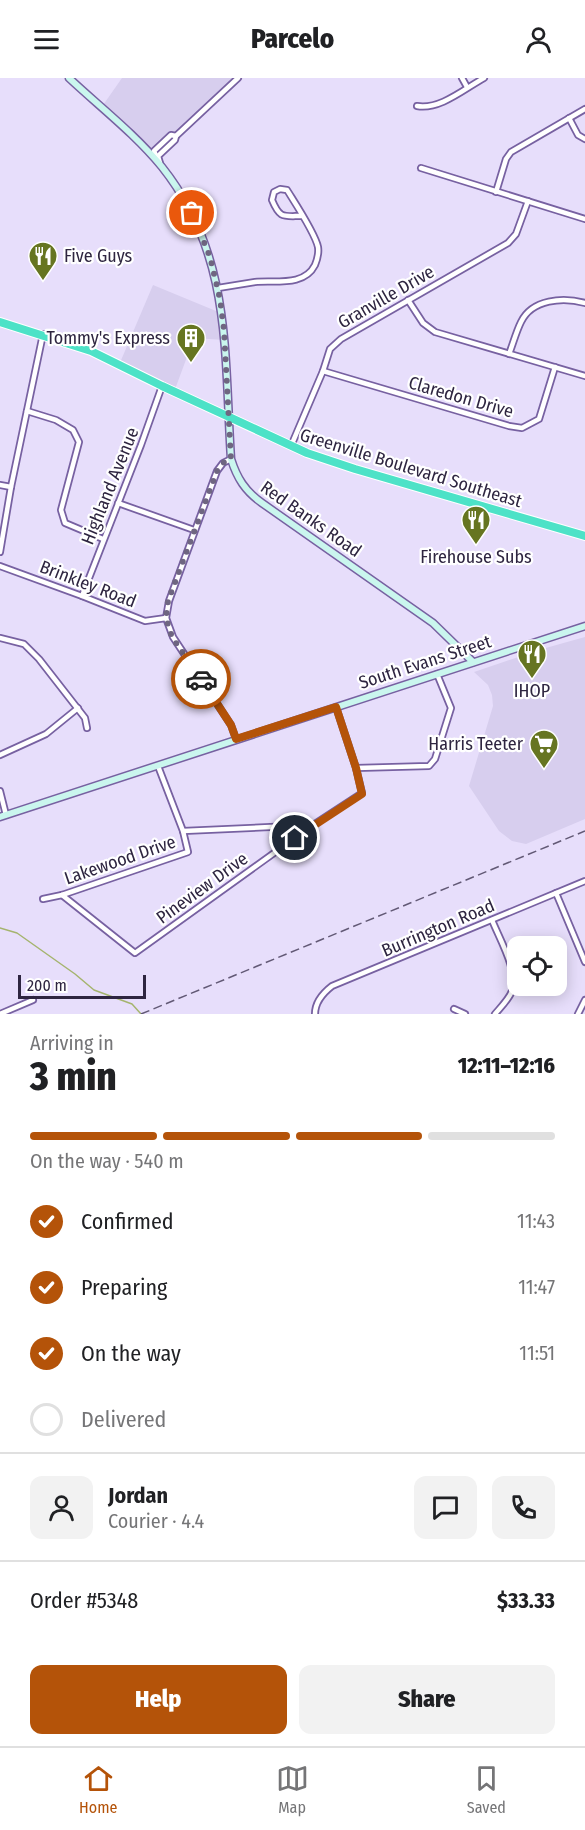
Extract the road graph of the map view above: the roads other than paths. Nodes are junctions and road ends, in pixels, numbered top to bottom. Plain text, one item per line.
1 (69, 78) edge
2 (238, 78) edge
3 (462, 78) edge
4 (484, 78) edge
5 (467, 87) junction
6 (417, 106) dead end
7 (585, 109) edge
8 (569, 118) junction
9 (585, 140) edge
10 (161, 165) junction
11 (421, 168) dead end
12 (495, 192) junction
13 (528, 201) junction
14 (302, 216) junction
15 (585, 219) edge
16 (218, 288) junction
17 (408, 300) junction
18 (585, 303) edge
19 (0, 322) edge
20 (43, 334) junction
21 (509, 354) junction
22 (555, 367) junction
23 (323, 371) junction
24 (585, 376) edge
25 (162, 386) junction
26 (27, 411) junction
27 (228, 417) junction
28 (291, 446) junction
29 (231, 459) junction
30 (0, 485) edge
31 (11, 487) junction
32 (118, 503) junction
33 (194, 530) junction
34 (585, 536) edge
35 (103, 539) junction
36 (0, 552) edge
37 (0, 566) edge
38 (82, 596) junction
39 (166, 618) junction
40 (585, 626) edge
41 (0, 638) edge
42 (473, 662) junction
43 (437, 674) junction
44 (336, 707) junction
45 (78, 708) junction
46 (87, 728) dead end
47 (236, 739) junction
48 (0, 755) edge
49 (159, 766) junction
50 (356, 768) junction
51 (0, 791) edge
52 (3, 816) edge
53 (313, 825) junction
54 (183, 831) junction
55 (585, 880) edge
56 (556, 892) junction
57 (62, 895) junction
58 (43, 899) dead end
59 (492, 920) junction
60 (583, 950) edge
61 (585, 962) edge
62 (33, 1000) dead end
63 (585, 1000) edge
64 (454, 1009) dead end
65 (579, 1013) edge
66 (0, 1014) edge
67 (315, 1014) edge
68 (465, 1014) edge
69 (495, 1014) edge

1 - 10 street, Red Banks Road
2 - 10 street
3 - 5 street
4 - 5 street
5 - 6 street
7 - 8 street
8 - 9 street
8 - 12 street
10 - 16 street, Red Banks Road
11 - 12 street
12 - 13 street
13 - 15 street
13 - 17 street, Granville Drive
14 - 14 street
14 - 16 street
16 - 27 street, Red Banks Road
17 - 21 street
17 - 23 street, Granville Drive
18 - 21 street
19 - 20 highway, Greenville Boulevard Southeast
20 - 25 highway, Greenville Boulevard Southeast
20 - 26 street
21 - 22 street
22 - 23 street, Claredon Drive
22 - 24 street
23 - 28 street, Granville Drive
25 - 27 highway, Greenville Boulevard Southeast
25 - 32 street, Highland Avenue
26 - 31 street
26 - 35 street
27 - 28 highway, Greenville Boulevard Southeast
27 - 29 street, Red Banks Road
28 - 34 highway, Greenville Boulevard Southeast
29 - 33 street
29 - 42 street, Red Banks Road
30 - 31 street
31 - 36 street
32 - 33 street
32 - 35 street, Highland Avenue
33 - 39 street
35 - 38 street, Highland Avenue
37 - 38 street, Brinkley Road
38 - 39 street, Brinkley Road
39 - 47 street
40 - 42 street, South Evans Street
41 - 45 street
42 - 43 street, South Evans Street
43 - 44 street, South Evans Street
43 - 50 street
44 - 47 street, South Evans Street
44 - 50 street
45 - 46 street
45 - 48 street
47 - 49 street, South Evans Street
49 - 52 street, South Evans Street
49 - 54 street, Lakewood Drive
50 - 53 street, Pineview Drive
51 - 52 street
53 - 54 street
53 - 57 street, Pineview Drive
54 - 57 street, Lakewood Drive
55 - 56 street, Burrington Road
56 - 59 street, Burrington Road
56 - 60 street
57 - 58 street, Lakewood Drive
59 - 67 street, Burrington Road
59 - 69 street
60 - 61 street
62 - 66 street
63 - 65 street
64 - 68 street

